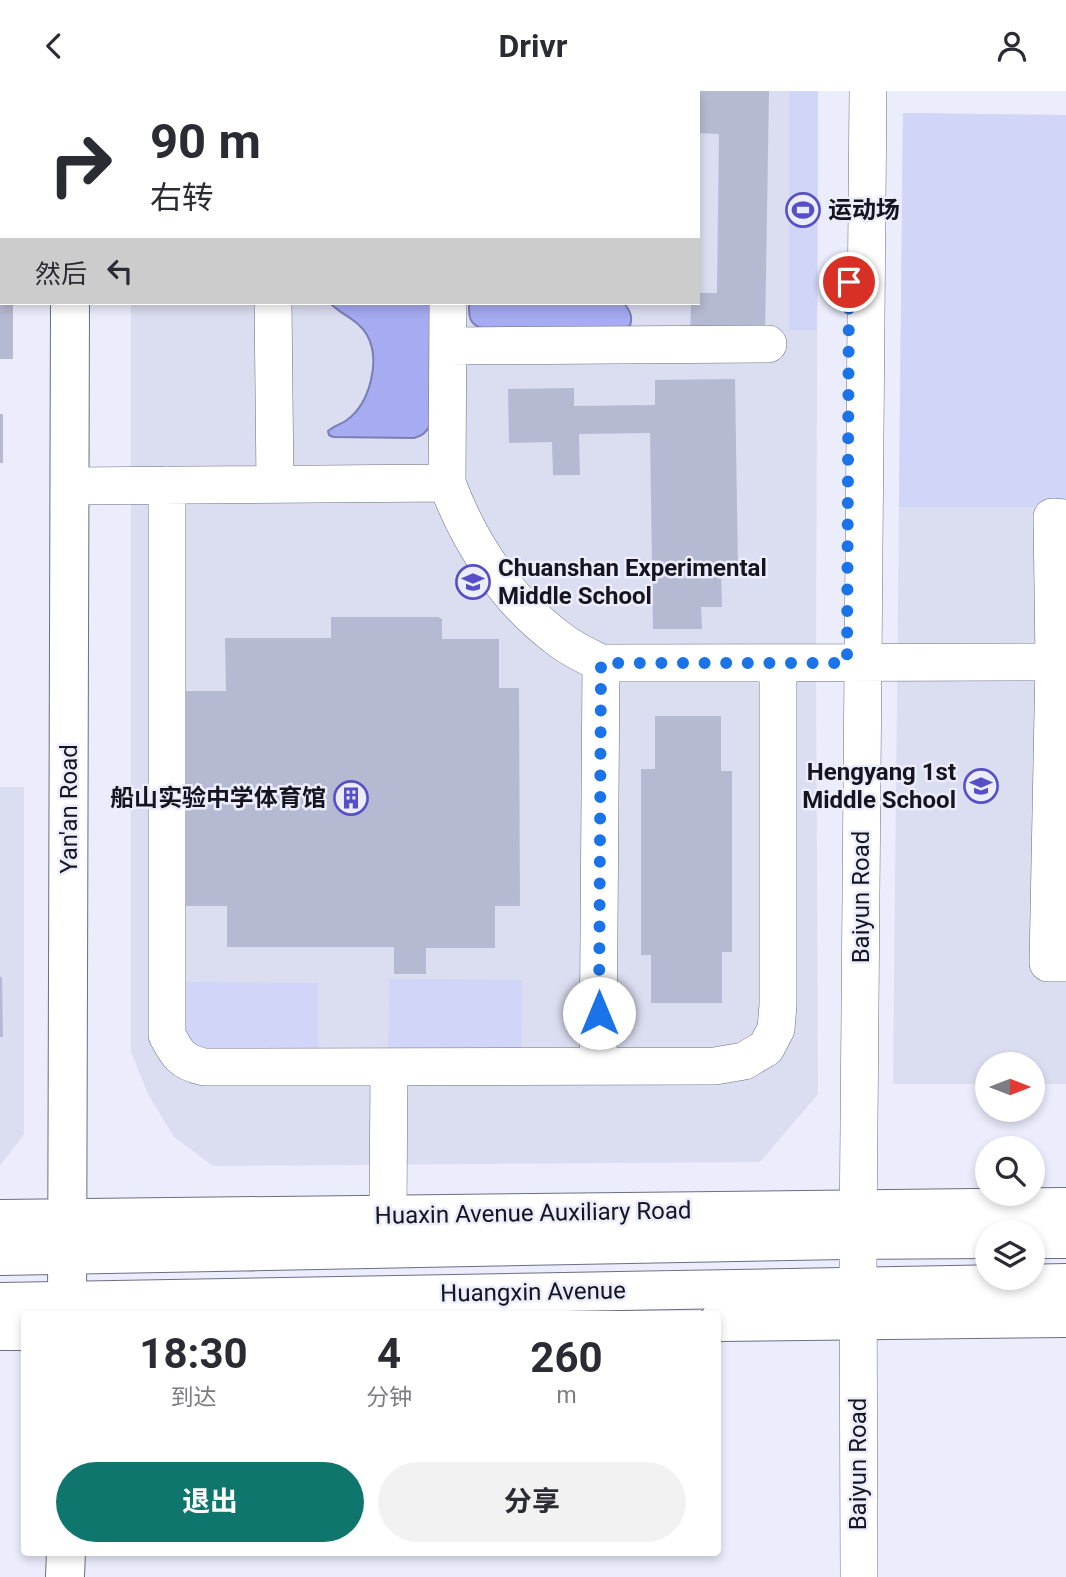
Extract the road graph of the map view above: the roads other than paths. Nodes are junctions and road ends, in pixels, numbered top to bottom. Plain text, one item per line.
1 (850, 91) edge
2 (867, 91) edge
3 (71, 305) edge
4 (94, 305) edge
5 (273, 305) edge
6 (448, 305) edge
7 (768, 344) dead end
8 (448, 347) junction
9 (447, 482) junction
10 (275, 484) junction
11 (167, 485) junction
12 (81, 486) junction
13 (1066, 518) edge
14 (1060, 662) edge
15 (601, 663) junction
16 (778, 663) junction
17 (855, 663) junction
18 (1066, 963) edge
19 (598, 1066) junction
20 (389, 1067) junction
21 (1066, 1207) edge
22 (388, 1215) junction
23 (0, 1219) edge
24 (851, 1225) junction
25 (79, 1236) junction
26 (975, 1238) edge
27 (1045, 1239) edge
28 (1066, 1239) edge
29 (0, 1256) edge
30 (1066, 1283) edge
31 (0, 1302) edge
32 (851, 1303) junction
33 (78, 1307) edge
34 (1066, 1318) edge
35 (721, 1322) edge
36 (0, 1331) edge
37 (21, 1331) edge
38 (66, 1556) edge
39 (89, 1556) edge
40 (65, 1577) edge
41 (89, 1577) edge
42 (843, 1577) edge
43 (859, 1577) edge

1 - 17 street, Baiyun Road
2 - 17 street, Baiyun Road
3 - 12 main road, Yan'an Road
4 - 12 main road, Yan'an Road
5 - 10 street
6 - 8 street
7 - 8 street
8 - 9 street
9 - 10 street
9 - 15 street
10 - 11 street
11 - 12 street
11 - 20 street
12 - 25 main road, Yan'an Road
13 - 14 street
14 - 17 street
14 - 18 street
15 - 16 street
15 - 19 street
16 - 17 street
16 - 19 street
17 - 24 street, Baiyun Road
19 - 20 street
20 - 22 street
21 - 24 main road, Huaxin Avenue Auxiliary Road
22 - 24 main road, Huaxin Avenue Auxiliary Road
22 - 25 main road, Huaxin Avenue Auxiliary Road
23 - 25 main road, Huaxin Avenue Auxiliary Road
24 - 25 main road, Huangxin Avenue
24 - 26 main road, Huangxin Avenue
24 - 32 street, Baiyun Road
25 - 29 main road, Huangxin Avenue
25 - 33 main road, Yan'an Road
27 - 28 main road
30 - 32 main road, Huangxin Avenue
31 - 33 main road, Huangxin Avenue
32 - 33 main road, Huangxin Avenue
32 - 34 main road
32 - 35 main road
32 - 42 street, Baiyun Road
32 - 43 street, Baiyun Road
36 - 37 main road
38 - 40 main road
39 - 41 main road

